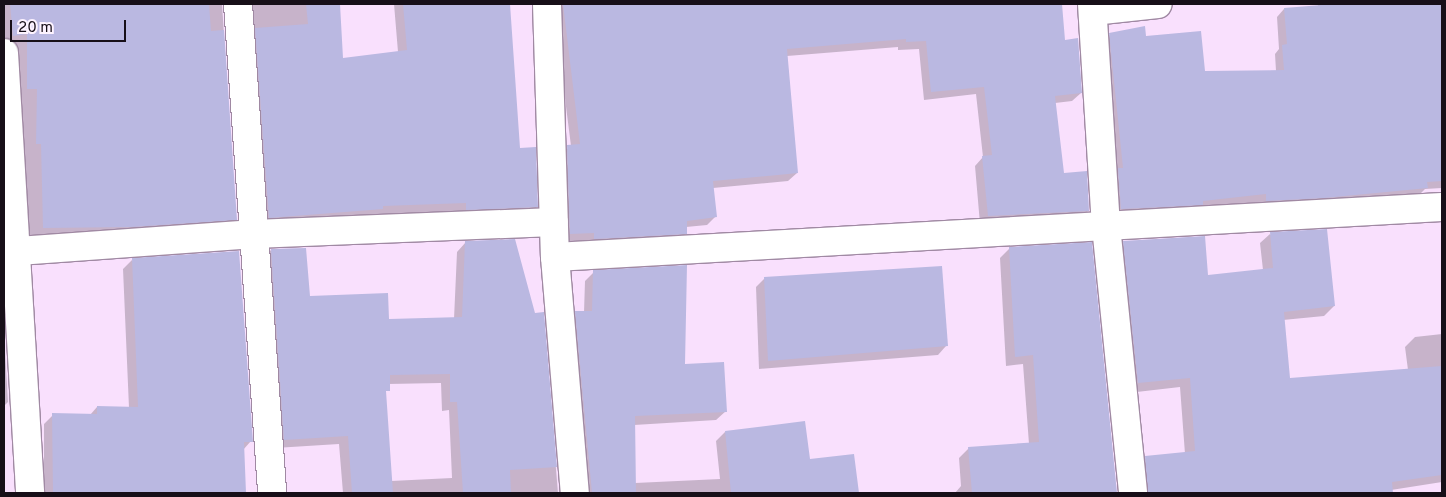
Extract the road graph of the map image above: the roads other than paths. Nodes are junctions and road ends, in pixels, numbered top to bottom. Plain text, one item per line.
1 (238, 4) edge
2 (547, 4) edge
3 (1158, 4) edge
4 (1093, 7) edge
5 (4, 53) edge
6 (1442, 207) edge
7 (554, 222) junction
8 (1106, 226) junction
9 (254, 234) junction
10 (9, 252) edge
11 (555, 257) junction
12 (30, 493) edge
13 (272, 493) edge
14 (576, 493) edge
15 (1133, 493) edge

1 - 9 street
2 - 7 street
3 - 4 street
4 - 8 street
5 - 10 street
6 - 8 street
7 - 9 street
7 - 11 street
8 - 11 street
8 - 15 street
9 - 10 street
9 - 13 street
10 - 12 street
11 - 14 street

